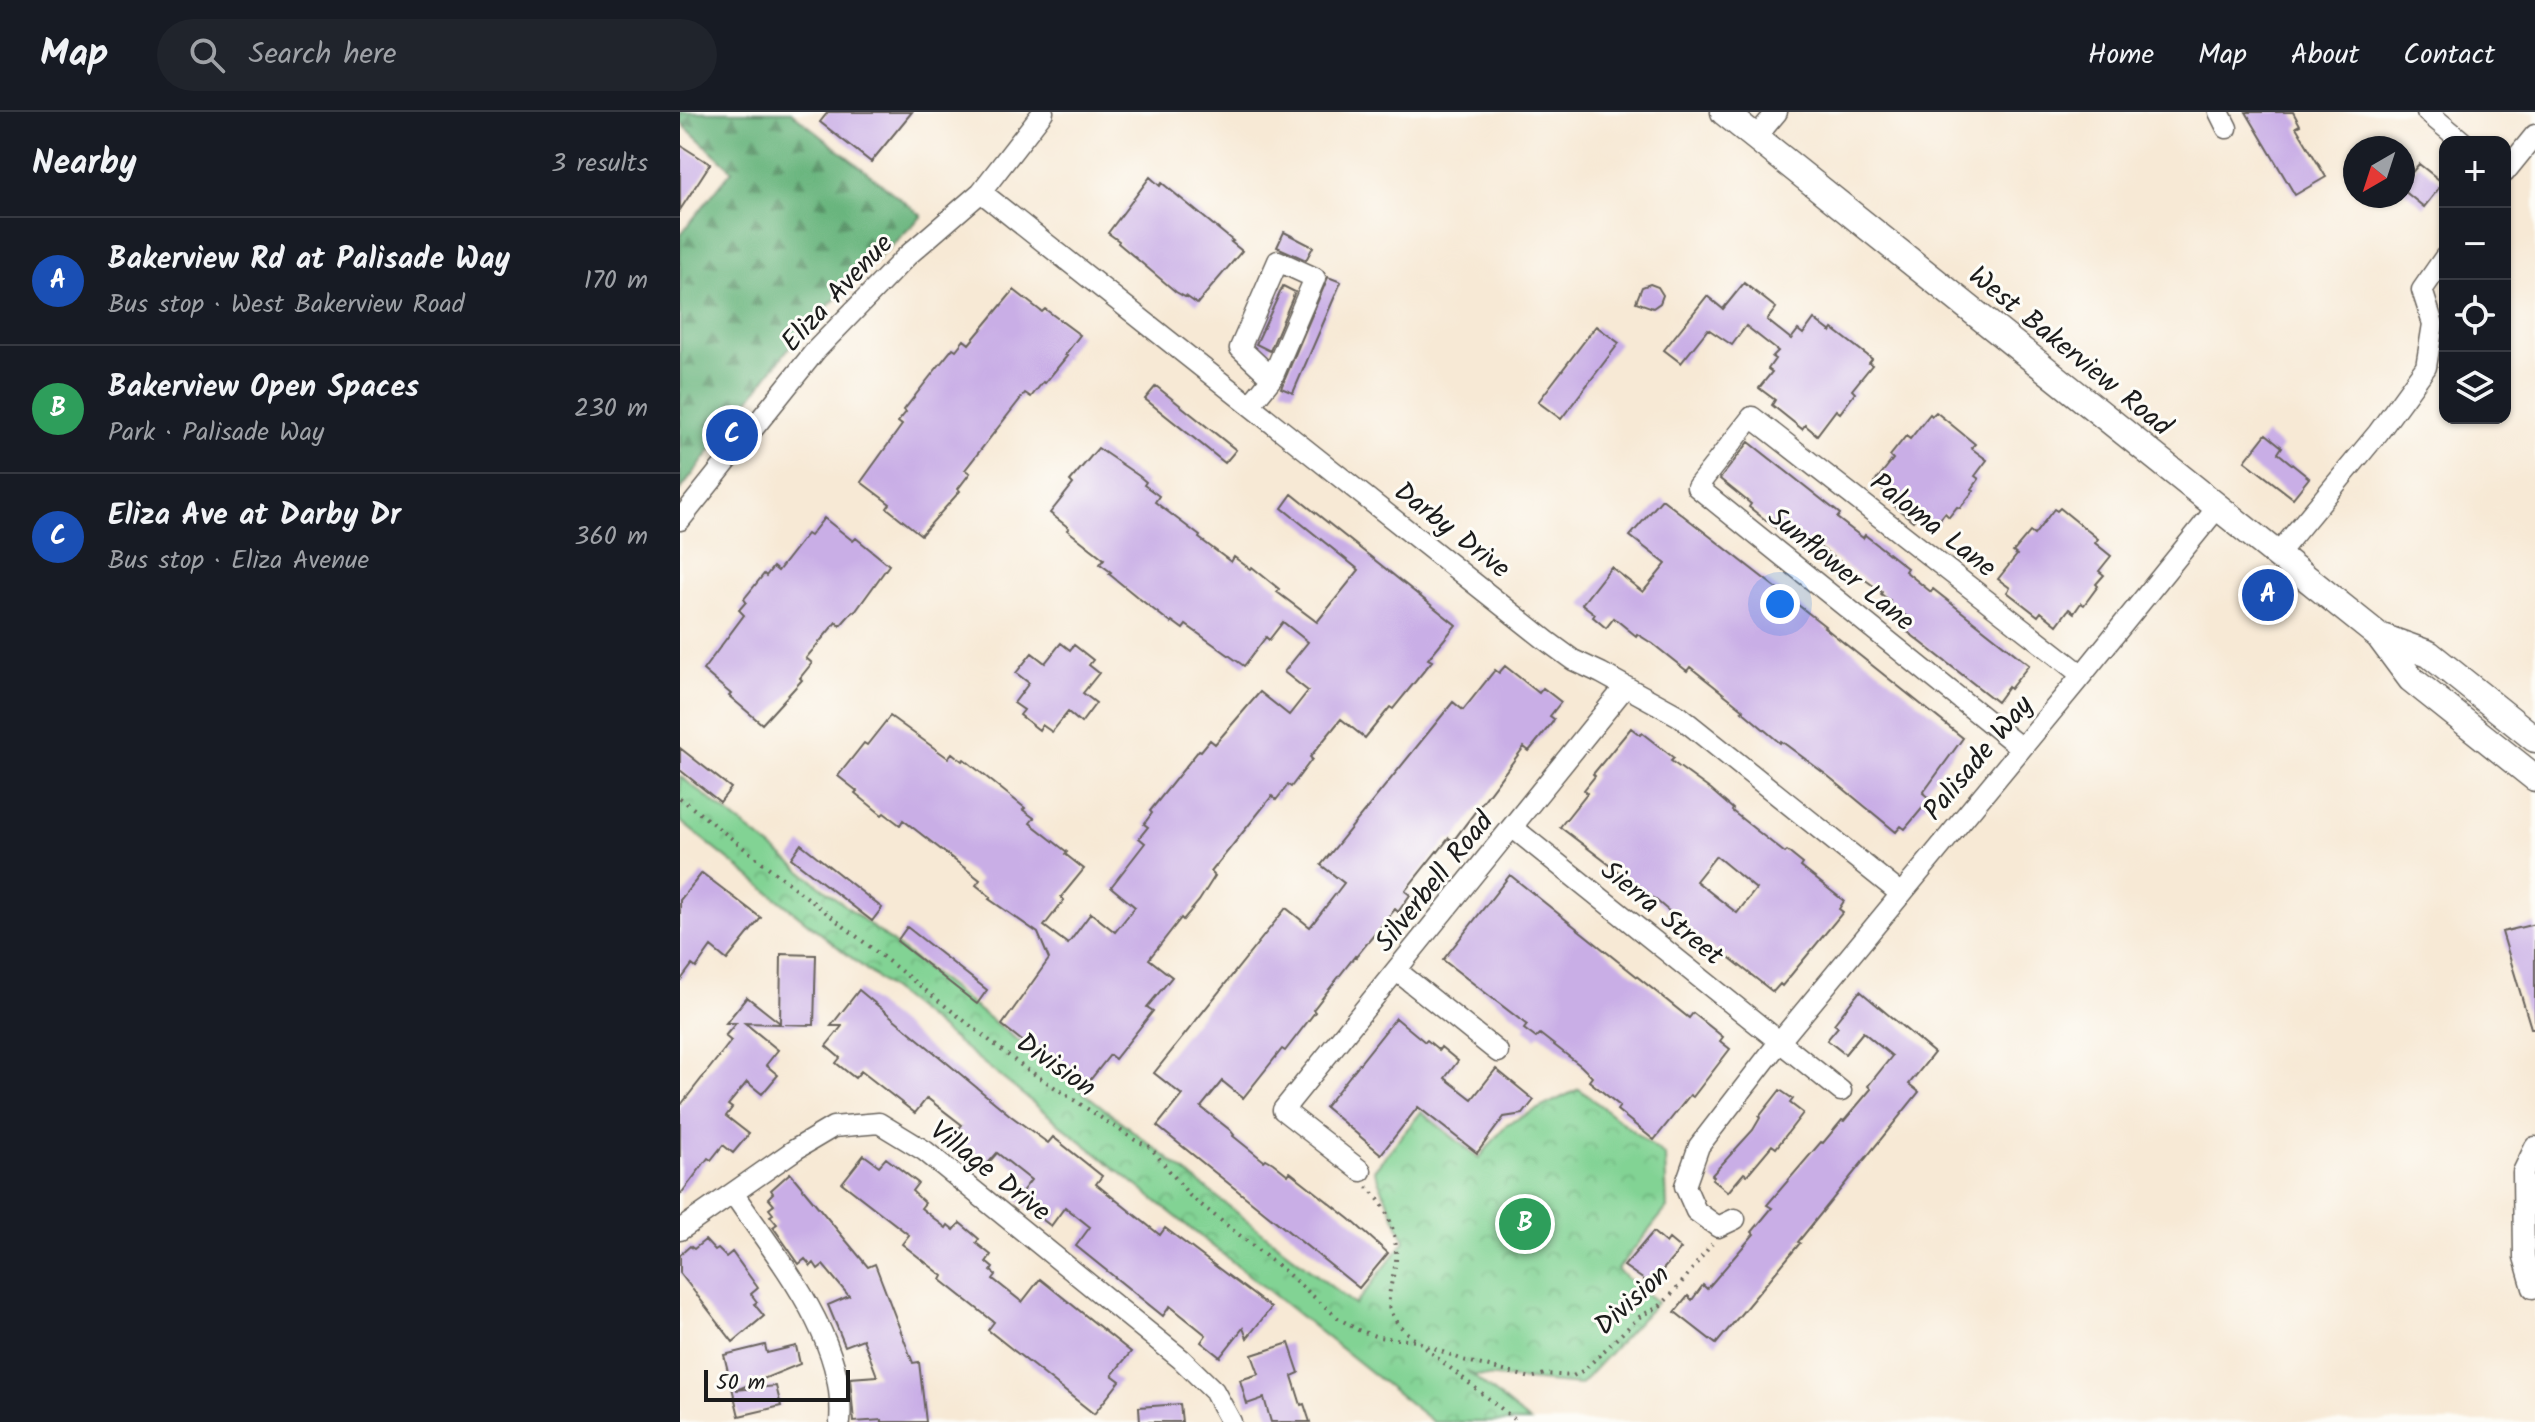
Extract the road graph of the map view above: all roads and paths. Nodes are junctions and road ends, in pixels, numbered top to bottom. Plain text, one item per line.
1 (1043, 112) edge
2 (1724, 112) edge
3 (1777, 112) edge
4 (2427, 112) edge
5 (2535, 135) edge
6 (2456, 136) edge
7 (1756, 137) junction
8 (2511, 165) edge
9 (981, 192) junction
10 (2439, 266) edge
11 (1272, 378) junction
12 (1251, 404) junction
13 (1752, 417) joint
14 (2217, 508) junction
15 (680, 520) edge
16 (2277, 555) junction
17 (2379, 636) junction
18 (2082, 675) junction
19 (1625, 687) junction
20 (2535, 739) edge
21 (2021, 748) junction
22 (2535, 778) edge
23 (680, 798) edge
24 (1512, 827) junction
25 (1901, 894) junction
26 (1397, 971) junction
27 (1780, 1041) junction
28 (1498, 1052) dead end
29 (1841, 1091) dead end
30 (2535, 1147) edge
31 (1361, 1171) joint
32 (733, 1193) junction
33 (1727, 1223) joint
34 (680, 1230) edge
35 (2530, 1231) edge
36 (2533, 1288) dead end
37 (1416, 1341) junction
38 (840, 1422) edge
39 (1231, 1422) edge
40 (1518, 1422) edge

1 - 9 street, Eliza Avenue
2 - 7 main road, West Bakerview Road
3 - 7 street
4 - 6 street
5 - 8 street
7 - 14 main road, West Bakerview Road
9 - 12 street, Darby Drive
9 - 15 street, Eliza Avenue
10 - 16 street
11 - 11 street
11 - 12 street
12 - 19 street, Darby Drive
13 - 18 street, Paloma Lane
13 - 21 street, Sunflower Lane
14 - 16 main road, West Bakerview Road
14 - 18 street, Palisade Way
16 - 17 main road, West Bakerview Road
17 - 20 main road, West Bakerview Road
17 - 22 main road, West Bakerview Road
18 - 21 street, Palisade Way
19 - 24 street, Silverbell Road
19 - 25 street, Darby Drive
21 - 25 street, Palisade Way
23 - 37 path, Division
24 - 26 street, Silverbell Road
24 - 27 street, Sierra Street
25 - 27 street, Palisade Way
26 - 28 street
26 - 31 street, Silverbell Road
27 - 29 street
27 - 33 street, Palisade Way
30 - 35 street
31 - 37 path, Division
32 - 34 street, Village Drive
32 - 38 street
32 - 39 street, Village Drive
33 - 37 path, Division
35 - 36 street
37 - 40 path, Division

